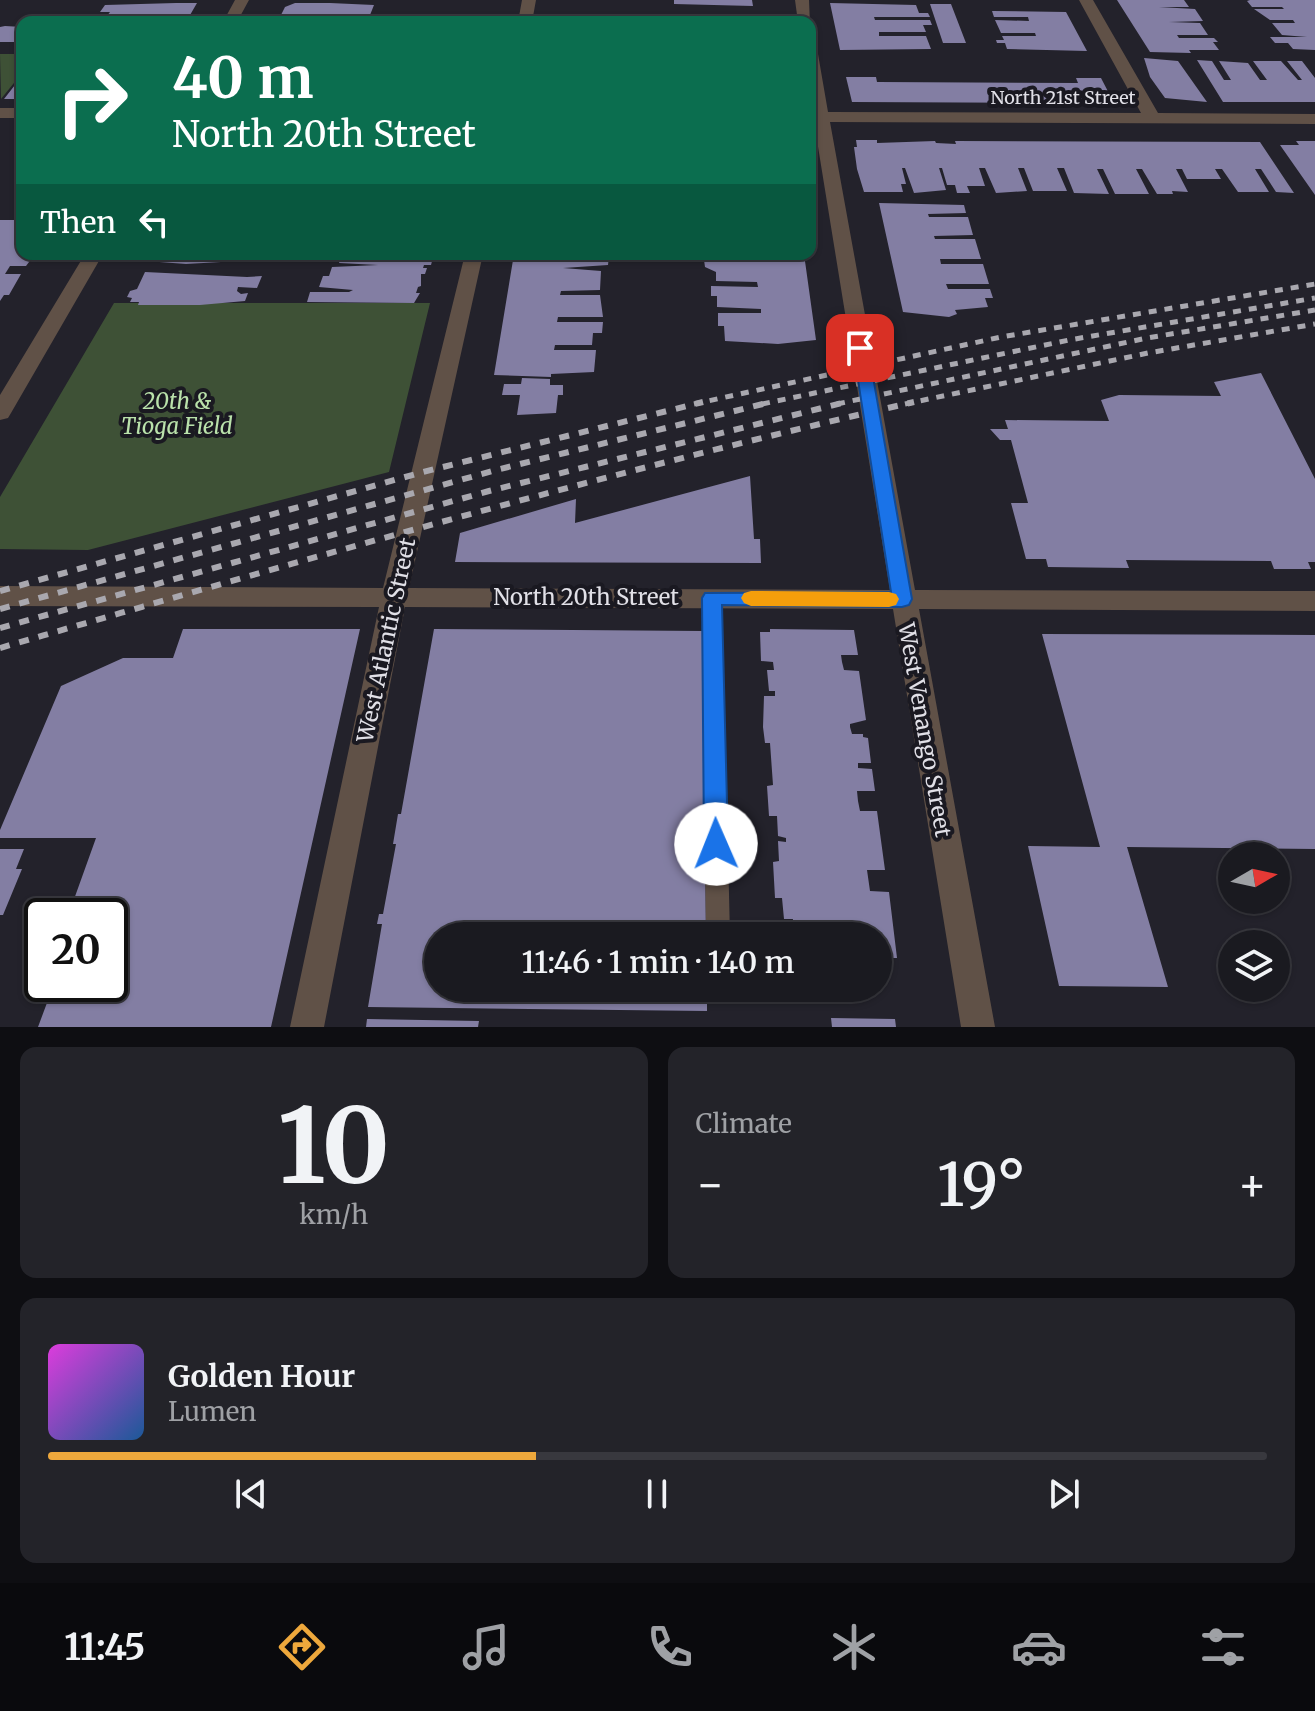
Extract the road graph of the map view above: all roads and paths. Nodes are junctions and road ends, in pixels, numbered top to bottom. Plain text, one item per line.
1 (1086, 0) edge
2 (816, 117) edge
3 (1152, 118) junction
4 (1315, 119) edge
5 (816, 128) edge
6 (90, 260) edge
7 (473, 260) edge
8 (0, 413) edge
9 (0, 596) edge
10 (394, 596) junction
11 (712, 598) junction
12 (902, 599) junction
13 (1315, 601) edge
14 (718, 922) edge
15 (307, 1027) edge
16 (978, 1027) edge

1 - 3 street
2 - 3 street, North 21st Street
3 - 4 street, North 21st Street
5 - 12 street, West Venango Street
6 - 8 street
7 - 10 street, West Atlantic Street
9 - 10 street, North 20th Street
10 - 11 street, North 20th Street
10 - 15 street, West Atlantic Street
11 - 12 street, North 20th Street
11 - 14 lane
12 - 13 street, North 20th Street
12 - 16 street, West Venango Street

